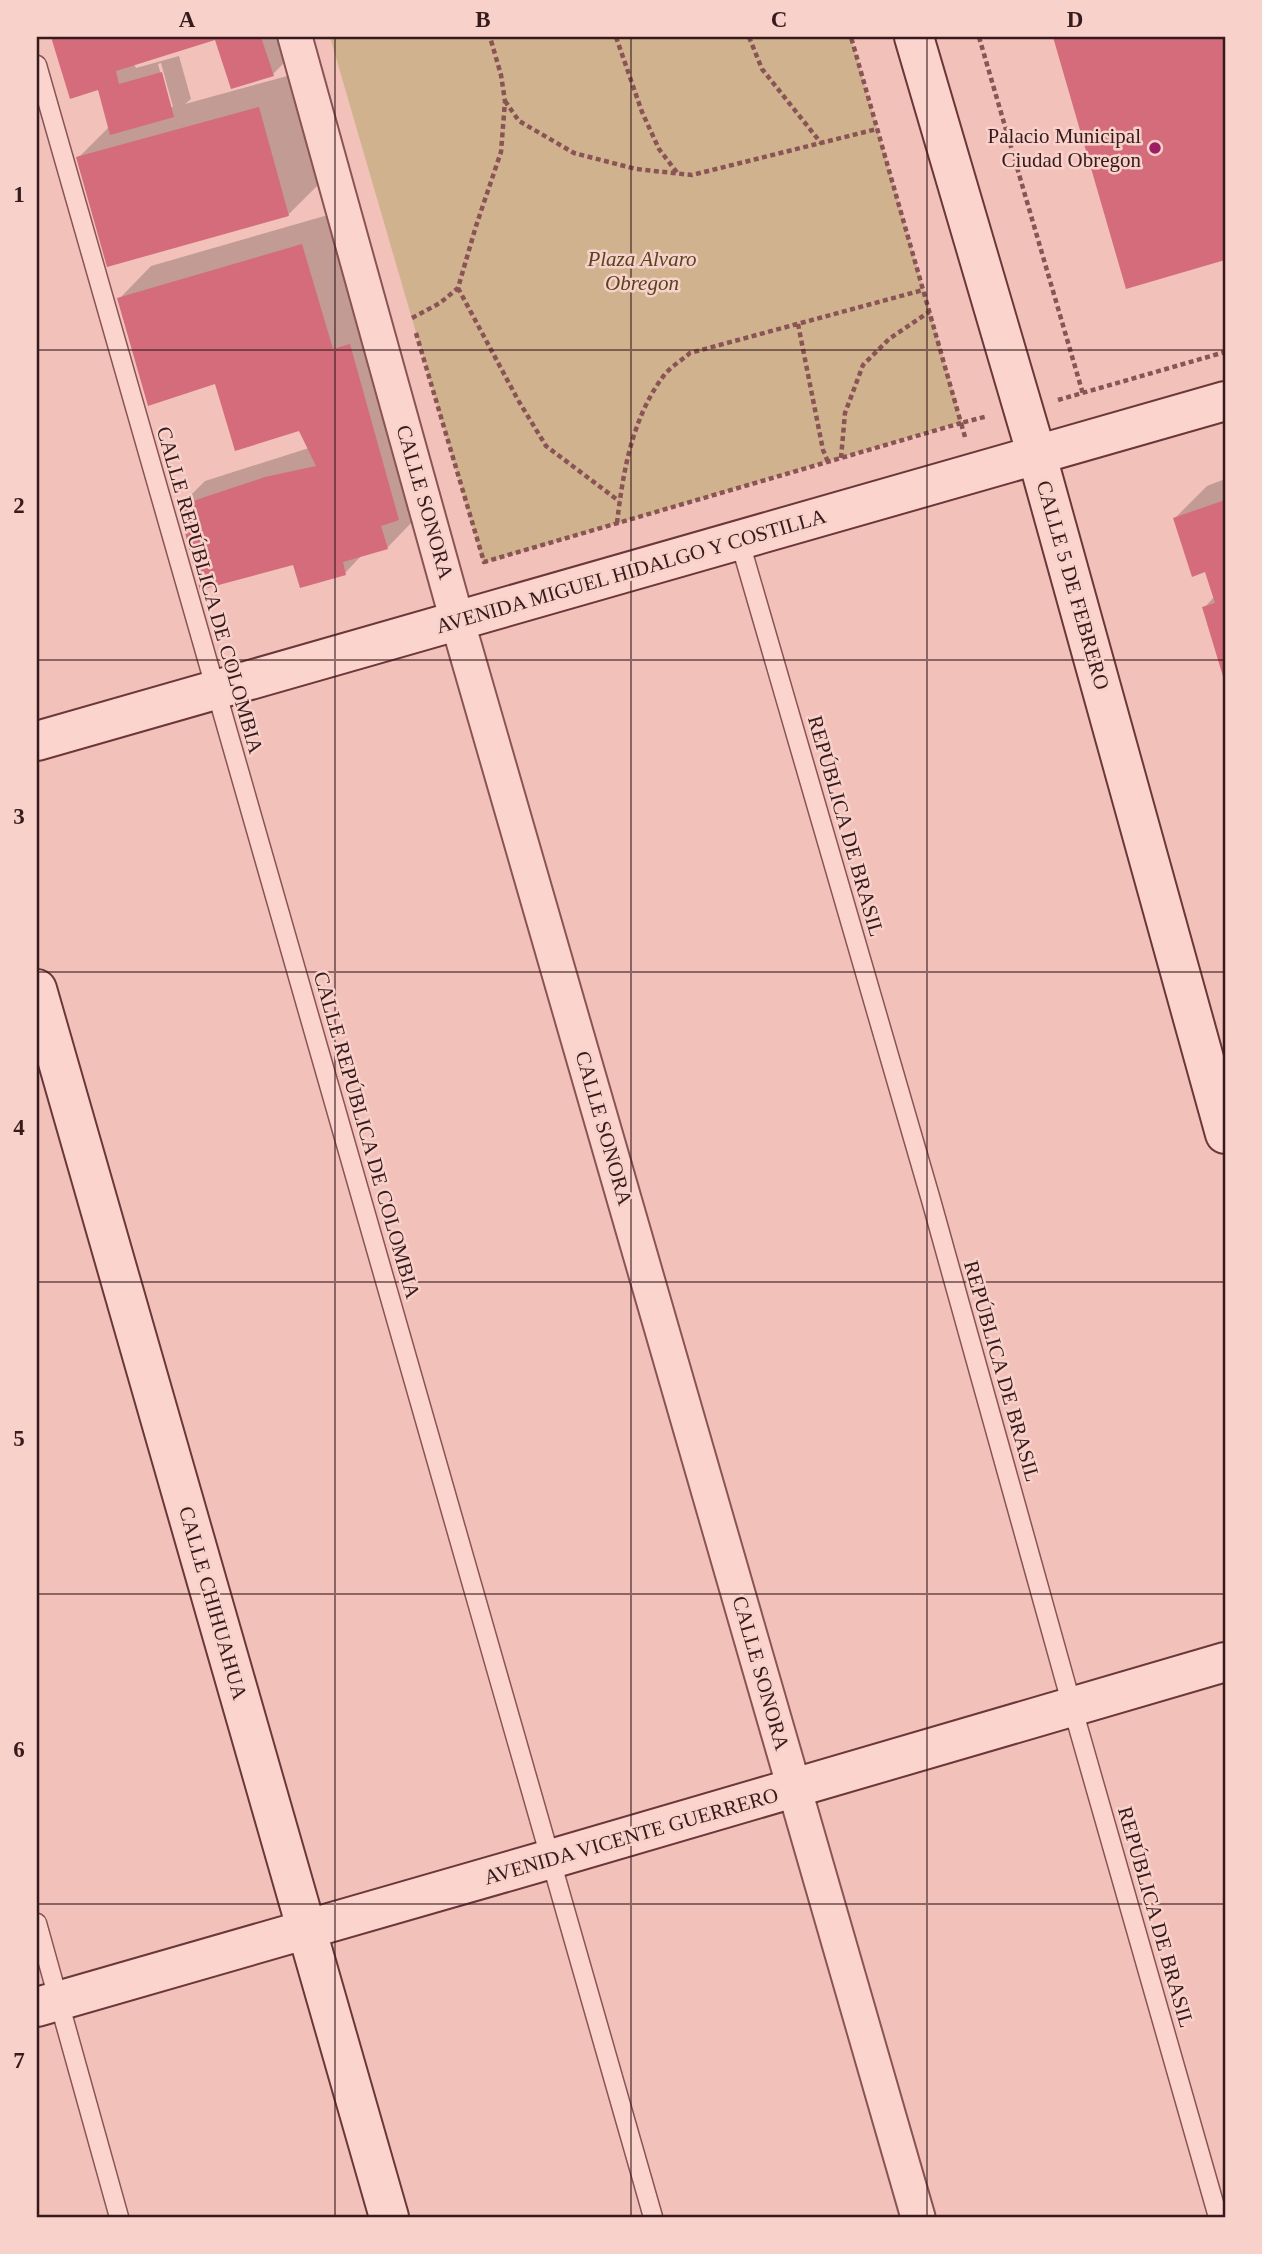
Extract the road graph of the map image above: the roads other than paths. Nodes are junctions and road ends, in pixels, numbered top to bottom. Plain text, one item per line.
1 (295, 37) edge
2 (914, 37) edge
3 (37, 65) edge
4 (1225, 401) edge
5 (1037, 456) junction
6 (739, 539) junction
7 (457, 620) junction
8 (215, 691) junction
9 (37, 741) edge
10 (37, 989) edge
11 (1225, 1134) edge
12 (1225, 1662) edge
13 (1072, 1706) junction
14 (793, 1789) junction
15 (551, 1859) junction
16 (37, 1923) edge
17 (307, 1929) junction
18 (48, 2004) edge
19 (119, 2217) edge
20 (390, 2217) edge
21 (653, 2217) edge
22 (918, 2217) edge
23 (1218, 2217) edge

1 - 7 street, CALLE SONORA
2 - 5 street, CALLE 5 DE FEBRERO
3 - 8 lane, CALLE REPÚBLICA DE COLOMBIA
4 - 5 street, AVENIDA MIGUEL HIDALGO Y COSTILLA
5 - 6 street, AVENIDA MIGUEL HIDALGO Y COSTILLA
5 - 11 street, CALLE 5 DE FEBRERO
6 - 7 street, AVENIDA MIGUEL HIDALGO Y COSTILLA
6 - 13 lane, REPÚBLICA DE BRASIL
7 - 8 street, AVENIDA MIGUEL HIDALGO Y COSTILLA
7 - 14 street, CALLE SONORA
8 - 9 street, AVENIDA MIGUEL HIDALGO Y COSTILLA
8 - 15 lane, CALLE REPÚBLICA DE COLOMBIA
10 - 17 street, CALLE CHIHUAHUA
12 - 13 street, AVENIDA VICENTE GUERRERO
13 - 14 street, AVENIDA VICENTE GUERRERO
13 - 23 lane, REPÚBLICA DE BRASIL
14 - 15 street, AVENIDA VICENTE GUERRERO
14 - 22 street, CALLE SONORA
15 - 17 street, AVENIDA VICENTE GUERRERO
15 - 21 lane, CALLE REPÚBLICA DE COLOMBIA
16 - 18 lane
17 - 18 street, AVENIDA VICENTE GUERRERO
17 - 20 street, CALLE CHIHUAHUA
18 - 19 lane

